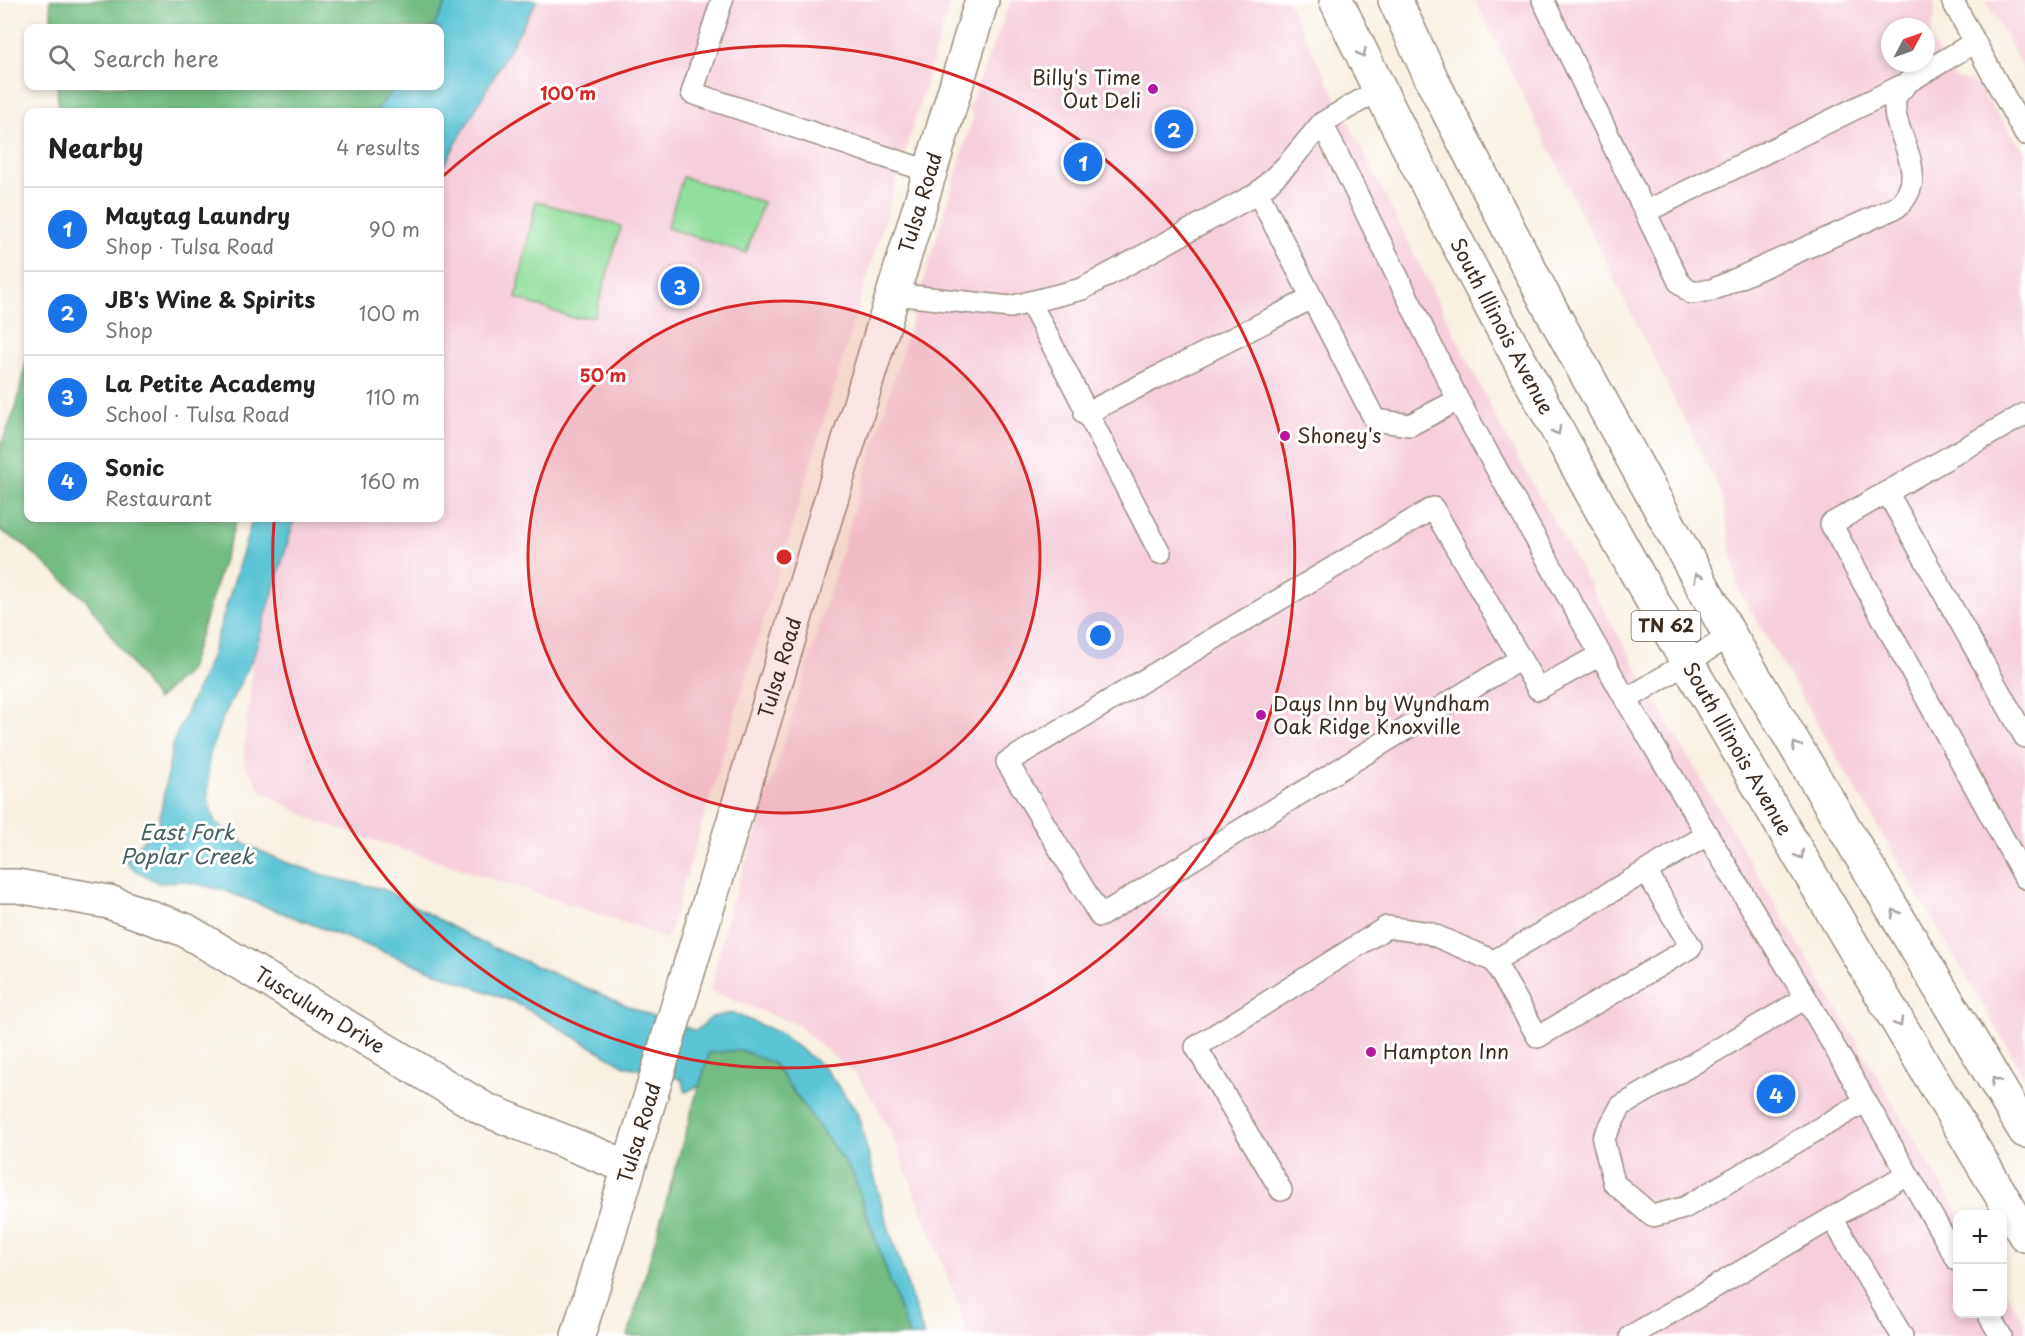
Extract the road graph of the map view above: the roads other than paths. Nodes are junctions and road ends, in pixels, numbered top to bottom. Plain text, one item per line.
1 (722, 0) edge
2 (981, 0) edge
3 (1336, 0) edge
4 (1395, 0) edge
5 (1405, 0) edge
6 (1543, 0) edge
7 (1952, 0) edge
8 (1975, 42) junction
9 (1433, 82) junction
10 (1908, 82) junction
11 (1380, 89) junction
12 (1322, 123) junction
13 (2025, 134) edge
14 (931, 172) junction
15 (1258, 193) junction
16 (1645, 212) junction
17 (894, 294) junction
18 (1312, 298) junction
19 (1029, 302) junction
20 (1458, 400) junction
21 (1085, 414) junction
22 (2025, 414) edge
23 (1887, 492) junction
24 (1160, 553) dead end
25 (1730, 636) junction
26 (1600, 655) junction
27 (1520, 659) junction
28 (1687, 663) junction
29 (1626, 700) junction
30 (2025, 737) edge
31 (1707, 835) junction
32 (1646, 871) junction
33 (2025, 878) edge
34 (0, 886) edge
35 (1494, 961) junction
36 (1806, 998) junction
37 (1866, 1101) junction
38 (2025, 1131) edge
39 (628, 1167) junction
40 (1907, 1174) junction
41 (1281, 1190) dead end
42 (1832, 1218) junction
43 (2025, 1235) edge
44 (1953, 1252) edge
45 (1990, 1318) edge
46 (578, 1336) edge
47 (1631, 1336) edge
48 (1902, 1336) edge
49 (2001, 1336) edge

1 - 14 lane
2 - 14 main road, Tulsa Road
3 -> 11 main road, South Illinois Avenue / TN 62
4 - 9 main road, TN 62
5 - 9 main road
6 - 16 lane
7 - 8 lane
8 - 10 lane
8 - 13 lane
25 -> 9 main road, TN 62
10 - 16 lane
10 - 16 lane
11 - 12 lane
11 -> 28 main road, South Illinois Avenue / TN 62
12 - 15 lane
12 - 20 lane
14 - 17 main road, Tulsa Road
15 - 18 lane
15 - 19 lane
17 - 19 lane
17 - 39 main road, Tulsa Road
18 - 20 lane
18 - 21 lane
19 - 21 lane
20 - 26 lane
21 - 24 lane
22 - 23 lane
23 - 30 lane
23 - 33 lane
25 - 28 lane
38 -> 25 main road, TN 62
26 - 27 lane
26 - 29 lane
27 - 27 lane
28 - 29 lane
28 -> 43 main road, South Illinois Avenue / TN 62
29 - 31 lane
31 - 32 lane
31 - 36 lane
32 - 35 lane
32 - 35 lane
34 - 39 main road, Tusculum Drive
35 - 41 lane
36 - 37 lane
36 - 37 lane
37 - 40 lane
39 - 46 main road, Tulsa Road
40 - 42 lane
40 - 44 lane
42 - 47 lane
42 - 48 lane
45 - 49 lane

